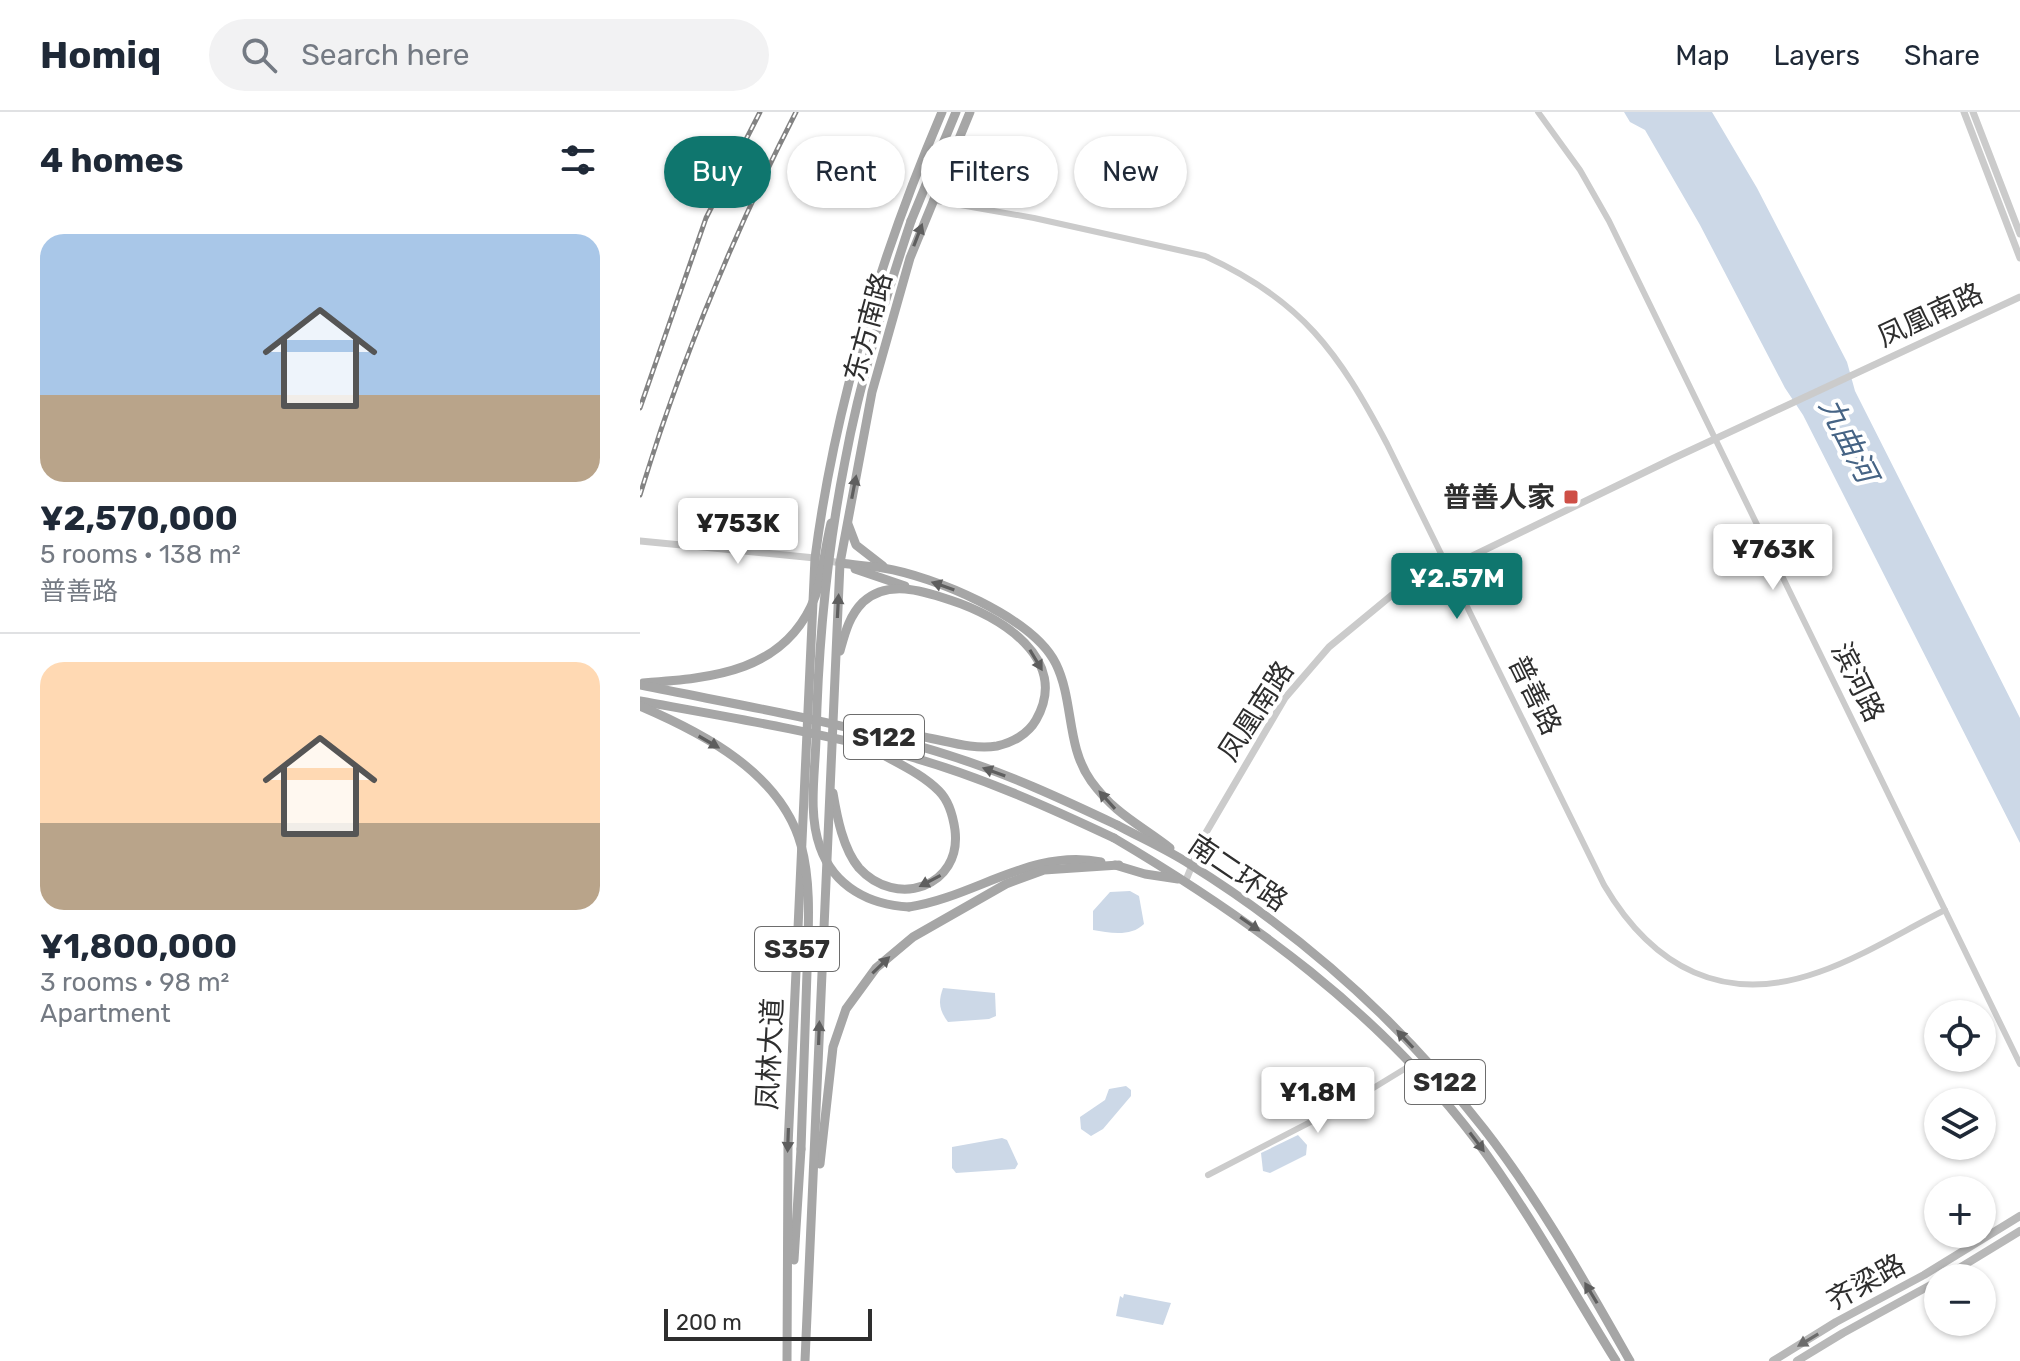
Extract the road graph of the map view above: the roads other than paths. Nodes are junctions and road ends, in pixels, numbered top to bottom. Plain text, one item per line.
1 (942, 112) edge
2 (956, 112) edge
3 (970, 112) edge
4 (1538, 112) edge
5 (1964, 112) edge
6 (1973, 112) edge
7 (960, 136) edge
8 (929, 208) edge
9 (977, 208) edge
10 (2020, 234) edge
11 (2020, 258) edge
12 (2020, 297) edge
13 (1715, 439) junction
14 (845, 462) junction
15 (847, 521) junction
16 (640, 541) edge
17 (815, 558) junction
18 (840, 563) junction
19 (1447, 567) junction
20 (885, 568) junction
21 (920, 591) junction
22 (835, 670) junction
23 (640, 684) edge
24 (640, 704) edge
25 (865, 732) junction
26 (869, 746) junction
27 (830, 770) junction
28 (1191, 865) junction
29 (1004, 880) junction
30 (1186, 880) junction
31 (1945, 910) junction
32 (2020, 1064) edge
33 (1411, 1065) junction
34 (1510, 1166) junction
35 (1500, 1174) junction
36 (1208, 1175) dead end
37 (2020, 1216) edge
38 (2020, 1231) edge
39 (1966, 1264) edge
40 (1924, 1289) edge
41 (808, 1335) junction
42 (789, 1339) junction
43 (787, 1361) edge
44 (805, 1361) edge
45 (1616, 1361) edge
46 (1630, 1361) edge
47 (1773, 1361) edge
48 (1797, 1361) edge

1 - 17 main road, 东方南路
2 - 14 main road, bridge
3 - 7 main road, 东方南路
4 - 13 street, 滨河路
5 - 11 street
6 - 10 street
15 -> 8 main road, 东方南路
9 - 19 street, 普善路
12 - 13 street, 凤凰南路
13 - 19 street, 凤凰南路
13 - 31 street, 滨河路
14 - 23 main road, bridge
14 - 29 main road, bridge
15 - 18 main road, 东方南路
15 - 20 main road
16 - 17 street
17 - 18 street
17 -> 42 main road, 凤林大道 / S357
18 - 20 main road
18 - 21 main road
22 -> 18 main road, 凤林大道 / S357
19 - 28 street, 凤凰南路
19 - 31 street, 普善路
28 -> 20 main road
21 - 22 main road
21 -> 25 main road, bridge
22 - 27 main road, 凤林大道 / S357
23 - 25 main road, 南二环路 / S122, bridge
24 - 26 main road, 南二环路 / S122, bridge
24 -> 42 main road, bridge
28 -> 25 main road, 南二环路 / S122, bridge
26 -> 27 main road, bridge
26 - 30 main road, 南二环路 / S122, bridge
41 -> 27 main road, 凤林大道 / S357
28 - 30 street, 凤凰南路
34 -> 28 main road, 南二环路 / S122
29 - 30 main road
41 -> 29 main road
30 -> 33 main road, 南二环路 / S122
31 - 32 street, 滨河路
33 -> 35 main road, 南二环路 / S122
33 - 36 street
34 - 35 main road
46 -> 34 main road, 南二环路 / S122
35 - 45 main road, 南二环路 / S122
37 -> 47 main road, 齐梁路
38 - 39 main road, 齐梁路
40 - 48 main road, 齐梁路
41 - 44 main road, 凤林大道 / S357
42 - 43 main road, 凤林大道 / S357

